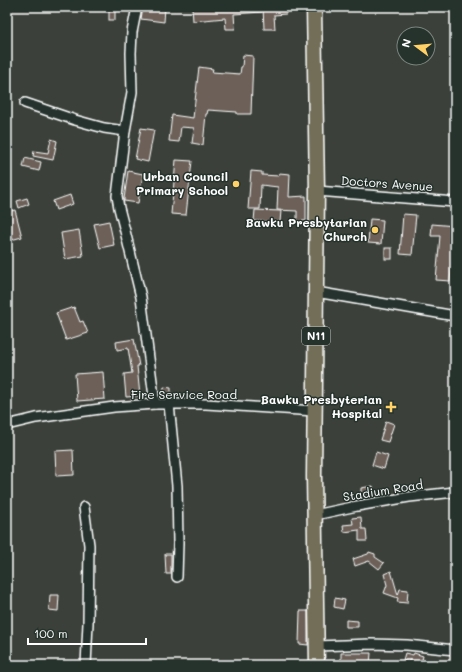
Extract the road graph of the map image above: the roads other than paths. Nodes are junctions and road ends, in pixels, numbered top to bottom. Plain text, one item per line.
1 (137, 7) edge
2 (314, 7) edge
3 (25, 103) dead end
4 (125, 131) junction
5 (317, 191) junction
6 (455, 202) edge
7 (316, 292) junction
8 (455, 316) edge
9 (155, 404) junction
10 (169, 404) junction
11 (315, 411) junction
12 (7, 425) edge
13 (455, 492) edge
14 (84, 507) dead end
15 (315, 515) junction
16 (177, 577) dead end
17 (317, 646) junction
18 (455, 650) edge
19 (86, 665) edge
20 (317, 665) edge

1 - 4 street
2 - 5 highway, N11
3 - 4 street
4 - 9 street
5 - 6 street, Doctors Avenue
5 - 7 highway, N11
7 - 8 street
7 - 11 highway, N11
9 - 10 street, Fire Service Road
9 - 12 street, Fire Service Road
10 - 11 street, Fire Service Road
10 - 16 street
11 - 15 highway, N11
13 - 15 street, Stadium Road
14 - 19 street
15 - 17 highway, N11
17 - 18 street
17 - 20 highway, N11

